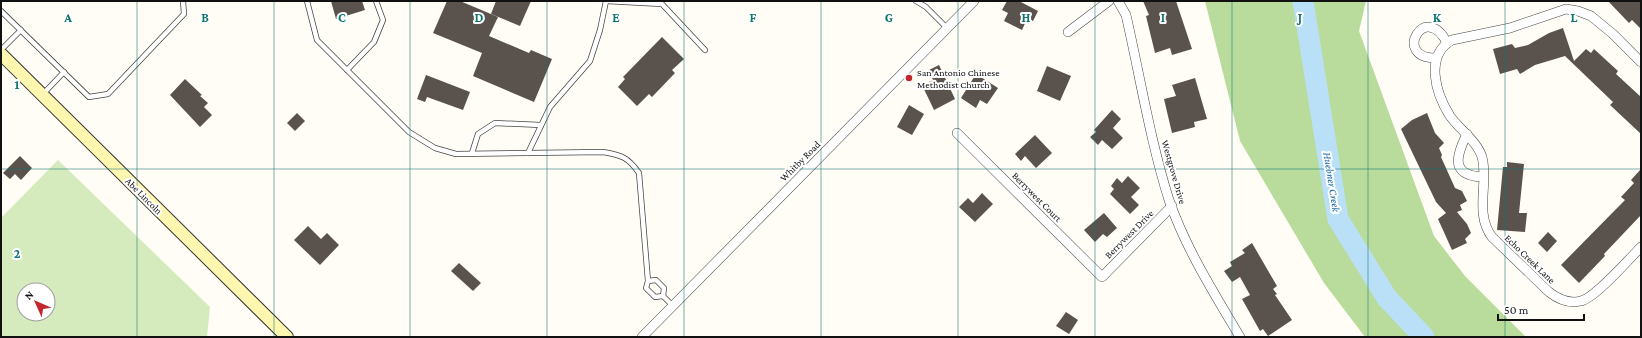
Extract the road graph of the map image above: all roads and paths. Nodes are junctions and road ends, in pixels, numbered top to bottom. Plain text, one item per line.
1 (183, 1) edge
2 (308, 1) edge
3 (376, 1) edge
4 (606, 1) edge
5 (916, 1) edge
6 (974, 1) edge
7 (1109, 1) edge
8 (1118, 1) edge
9 (1, 11) edge
10 (947, 28) junction
11 (21, 30) junction
12 (1068, 32) dead end
13 (1447, 43) junction
14 (1, 50) edge
15 (705, 50) dead end
16 (1, 54) edge
17 (1436, 58) junction
18 (1641, 62) edge
19 (347, 70) junction
20 (64, 72) junction
21 (42, 95) junction
22 (541, 125) junction
23 (957, 133) dead end
24 (1467, 134) junction
25 (472, 153) junction
26 (528, 153) junction
27 (1482, 177) junction
28 (1172, 206) junction
29 (1641, 247) edge
30 (1102, 277) joint
31 (648, 281) junction
32 (663, 296) junction
33 (672, 306) junction
34 (287, 337) edge
35 (642, 337) edge
36 (1240, 337) edge

1 - 20 lane
2 - 19 lane
3 - 19 lane
4 - 15 lane
4 - 22 lane
5 - 10 lane
6 - 10 street, Whitby Road
7 - 12 street
8 - 28 street, Westgrove Drive
9 - 11 lane
10 - 33 street, Whitby Road
11 - 14 lane
11 - 20 lane
13 - 17 street
13 - 17 street
13 - 18 street
16 - 21 street, Abe Lincoln
17 - 24 street, Echo Creek Lane
19 - 25 lane
20 - 21 lane
21 - 34 street, Abe Lincoln
22 - 25 lane
22 - 26 lane
23 - 30 street, Berrywest Court
24 - 27 street, Echo Creek Lane
24 - 27 street
25 - 26 lane
26 - 31 lane
27 - 29 street, Echo Creek Lane
28 - 30 street, Berrywest Drive
28 - 36 street, Westgrove Drive
31 - 32 lane
31 - 32 lane
32 - 33 lane
33 - 35 street, Whitby Road

